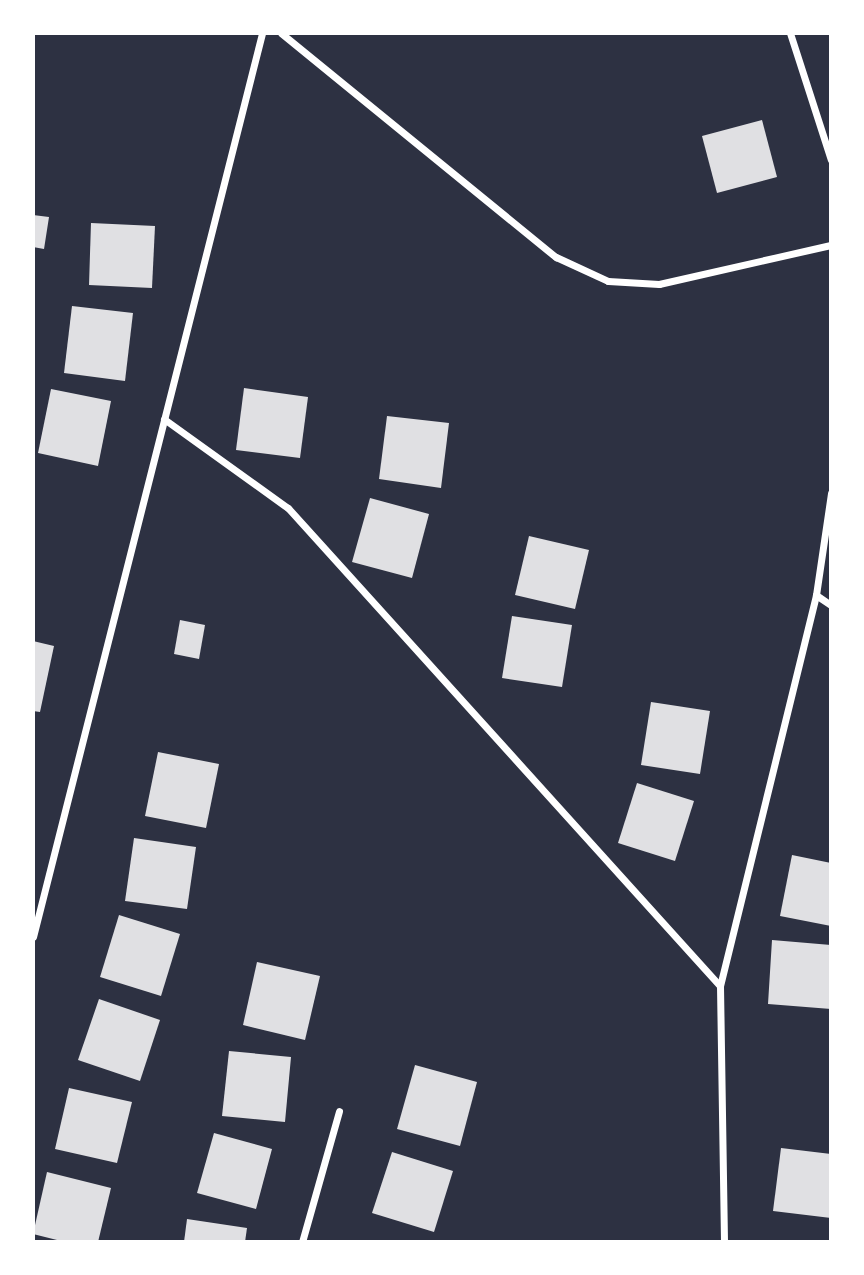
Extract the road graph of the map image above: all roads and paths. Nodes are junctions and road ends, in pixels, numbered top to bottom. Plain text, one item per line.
1 (262, 33) edge
2 (281, 33) edge
3 (790, 33) edge
4 (831, 160) edge
5 (831, 245) edge
6 (164, 419) junction
7 (831, 493) edge
8 (816, 595) junction
9 (831, 605) edge
10 (33, 937) edge
11 (720, 986) junction
12 (339, 1111) dead end
13 (302, 1242) edge
14 (724, 1242) edge

1 - 6 street
2 - 5 street
3 - 4 street
6 - 10 street
6 - 11 street
7 - 8 street
8 - 9 street
8 - 11 street
11 - 14 street
12 - 13 street

